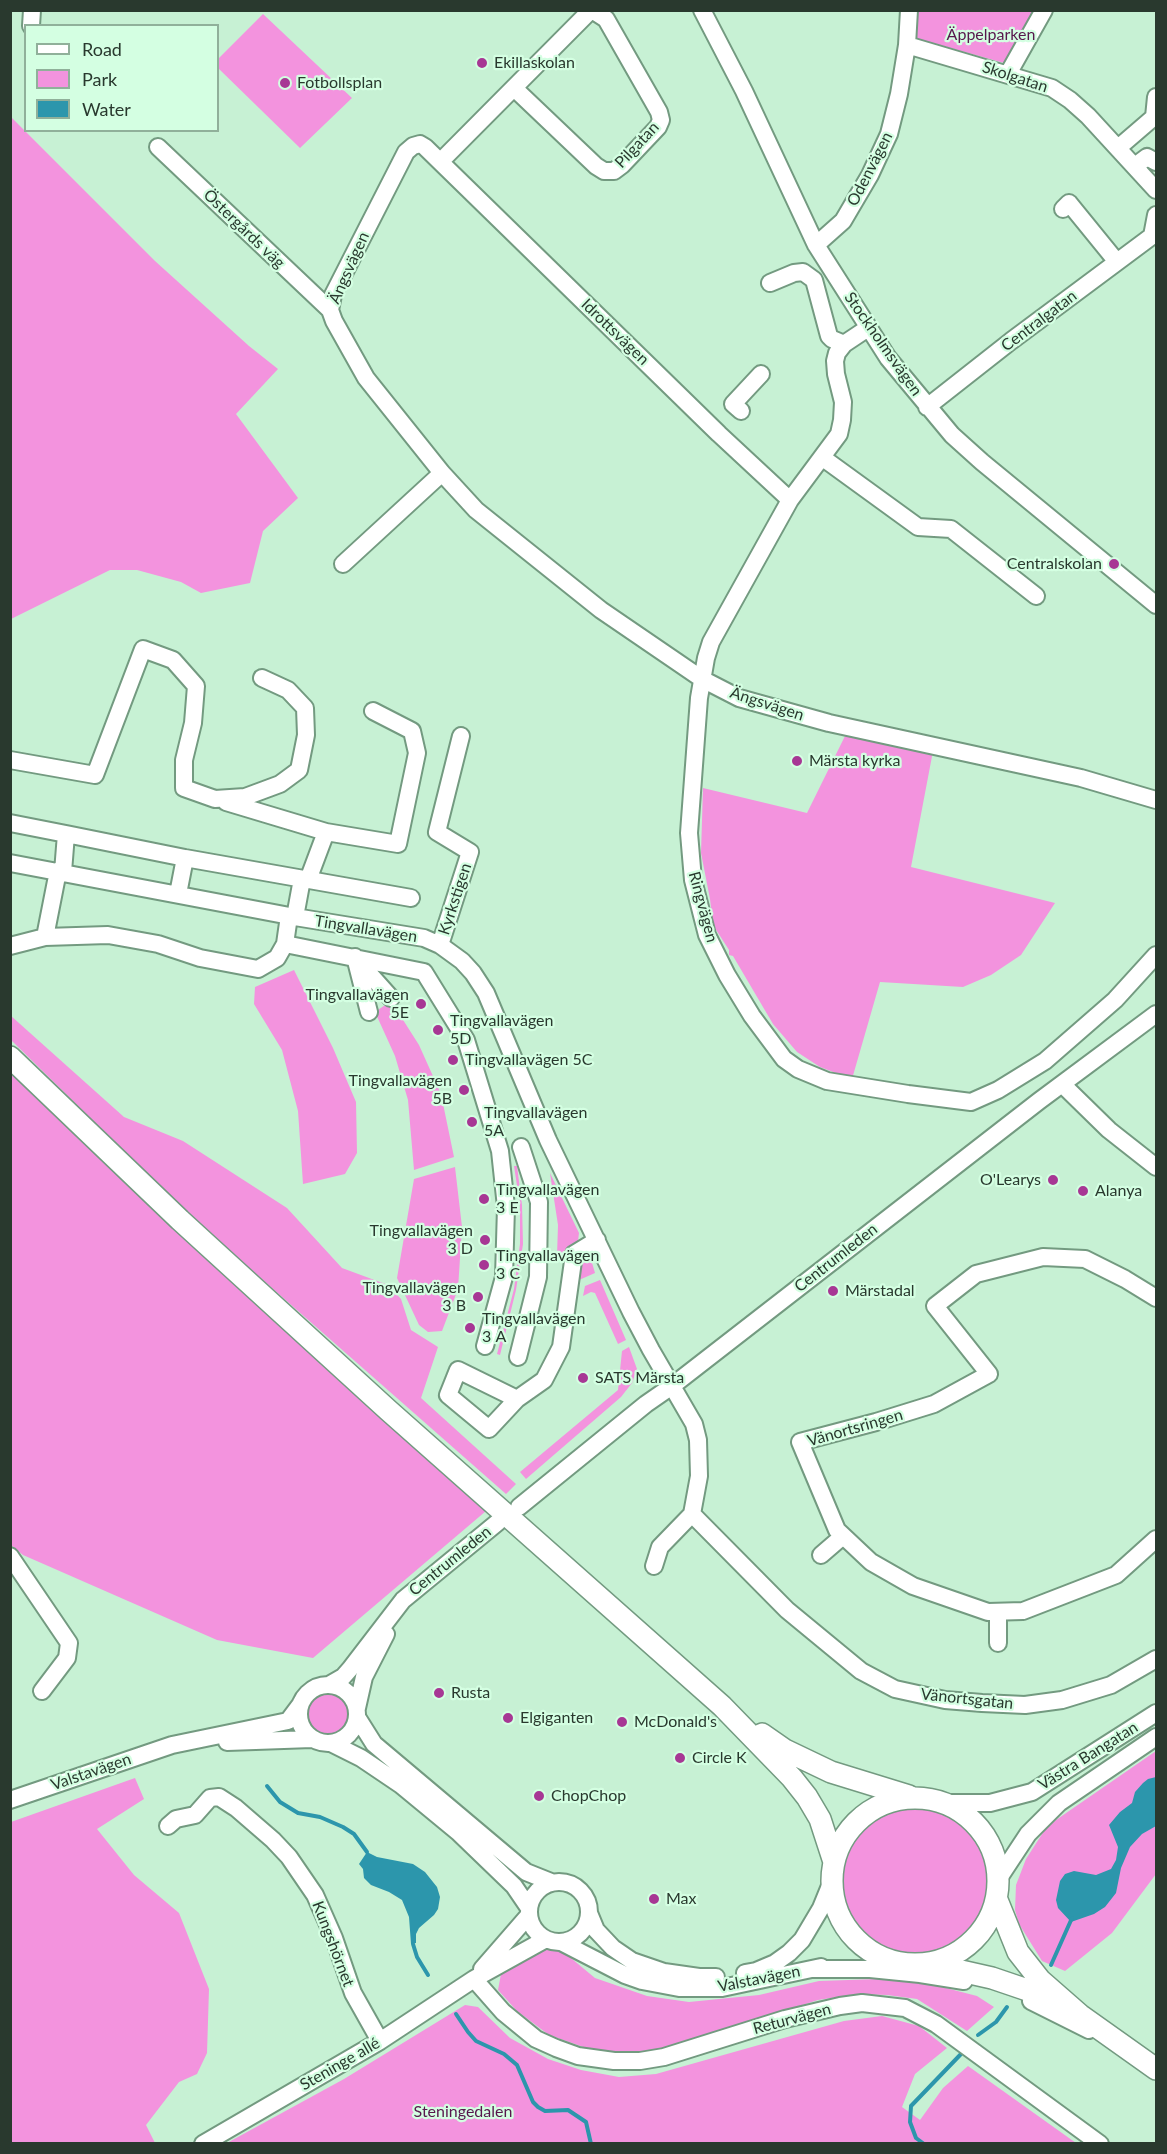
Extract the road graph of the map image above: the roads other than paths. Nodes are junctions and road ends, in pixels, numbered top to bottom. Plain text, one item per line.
1 (592, 10) edge
2 (702, 10) edge
3 (909, 10) edge
4 (1044, 10) edge
5 (907, 45) junction
6 (1008, 74) junction
7 (514, 88) junction
8 (1156, 97) edge
9 (158, 147) dead end
10 (1118, 147) junction
11 (441, 161) junction
12 (1156, 162) edge
13 (1135, 166) junction
14 (1156, 190) edge
15 (1063, 209) dead end
16 (1156, 215) edge
17 (1154, 238) edge
18 (816, 245) junction
19 (1117, 262) junction
20 (770, 283) dead end
21 (330, 310) junction
22 (868, 328) junction
23 (844, 344) junction
24 (761, 375) dead end
25 (927, 407) junction
26 (741, 411) dead end
27 (823, 458) junction
28 (442, 473) junction
29 (790, 500) junction
30 (343, 564) dead end
31 (1036, 596) dead end
32 (1156, 605) edge
33 (262, 678) dead end
34 (702, 679) junction
35 (373, 711) dead end
36 (461, 736) dead end
37 (10, 760) edge
38 (215, 799) junction
39 (1156, 800) edge
40 (10, 823) edge
41 (326, 832) junction
42 (66, 834) junction
43 (185, 858) junction
44 (10, 863) edge
45 (60, 872) junction
46 (305, 879) junction
47 (178, 894) junction
48 (411, 898) dead end
49 (292, 916) junction
50 (45, 937) junction
51 (285, 944) junction
52 (440, 945) junction
53 (10, 946) edge
54 (1156, 955) edge
55 (355, 957) junction
56 (391, 998) dead end
57 (369, 1012) dead end
58 (1156, 1014) edge
59 (10, 1058) edge
60 (1063, 1085) junction
61 (548, 1140) junction
62 (521, 1147) junction
63 (500, 1151) junction
64 (1156, 1167) edge
65 (597, 1240) junction
66 (1156, 1298) edge
67 (485, 1346) dead end
68 (518, 1357) dead end
69 (672, 1386) junction
70 (517, 1399) dead end
71 (519, 1507) dead end
72 (692, 1514) junction
73 (498, 1522) dead end
74 (843, 1536) junction
75 (1156, 1539) edge
76 (821, 1555) dead end
77 (10, 1556) edge
78 (654, 1566) dead end
79 (403, 1600) junction
80 (998, 1613) junction
81 (998, 1643) dead end
82 (1156, 1659) edge
83 (329, 1685) junction
84 (42, 1691) dead end
85 (300, 1705) junction
86 (722, 1706) junction
87 (357, 1713) junction
88 (1156, 1713) edge
89 (1156, 1737) edge
90 (312, 1739) junction
91 (331, 1743) junction
92 (172, 1745) junction
93 (912, 1797) junction
94 (10, 1800) edge
95 (947, 1803) junction
96 (168, 1826) dead end
97 (833, 1872) junction
98 (999, 1878) junction
99 (552, 1882) junction
100 (997, 1900) junction
101 (529, 1911) junction
102 (589, 1913) junction
103 (554, 1940) junction
104 (895, 1962) junction
105 (927, 1964) junction
106 (812, 1969) junction
107 (474, 1979) junction
108 (1080, 2015) junction
109 (380, 2041) junction
110 (1149, 2064) edge
111 (203, 2144) edge
112 (1100, 2144) edge

1 - 7 street, Pilgatan
1 - 7 street, Pilgatan
2 - 18 street, Stockholmsvägen
3 - 5 street, Odenvägen
4 - 6 street
5 - 6 street, Skolgatan
5 - 18 street, Odenvägen
6 - 10 street, Skolgatan
7 - 11 street, Pilgatan
8 - 10 street
9 - 21 street, Östergårds väg
10 - 13 street, Skolgatan
11 - 21 street, Ängsvägen
11 - 29 street, Idrottsvägen
12 - 13 street
13 - 14 street, Skolgatan
15 - 19 street
16 - 17 street
17 - 19 street, Centralgatan
18 - 22 street, Stockholmsvägen
19 - 25 street, Centralgatan
20 - 23 street
21 - 28 street, Ängsvägen
22 - 23 street
22 - 25 street, Stockholmsvägen
23 - 27 street, Ringvägen
24 - 26 street
25 - 32 street, Stockholmsvägen
27 - 29 street, Ringvägen
27 - 31 street
28 - 30 street
28 - 34 street, Ängsvägen
29 - 34 street, Ringvägen
33 - 38 street
34 - 39 street, Ängsvägen
34 - 54 street, Ringvägen
35 - 41 street
36 - 52 street, Kyrkstigen
37 - 38 street
38 - 41 street
40 - 42 street
41 - 46 street
42 - 43 street
42 - 45 street
43 - 46 street
43 - 47 street
44 - 45 street, Tingvallavägen
45 - 47 street, Tingvallavägen
45 - 50 street
46 - 48 street
46 - 49 street
47 - 49 street, Tingvallavägen
49 - 51 street
49 - 52 street, Tingvallavägen
50 - 51 street
50 - 53 street
51 - 55 street
52 - 61 street, Tingvallavägen
55 - 56 street
55 - 57 street
55 - 63 street
58 - 60 street, Centrumleden
59 - 86 main road
60 - 64 street
60 - 69 street, Centrumleden
61 - 62 street
61 - 65 street, Tingvallavägen
62 - 63 street
62 - 68 street
63 - 67 street
65 - 69 street, Tingvallavägen
65 - 70 street
66 - 74 street, Vänortsringen
69 - 71 street, Centrumleden
69 - 72 street, Tingvallavägen
72 - 78 street
72 - 82 street, Vänortsgatan
73 - 79 street, Centrumleden
74 - 76 street
74 - 80 street, Vänortsringen
75 - 80 street, Vänortsringen
77 - 84 street
79 - 83 street, Centrumleden
79 - 87 street, Centrumleden
80 - 81 street
83 - 85 street
83 - 87 street
85 - 90 street
85 - 92 street, Valstavägen
86 - 93 main road
86 - 97 main road
87 - 91 street
87 - 99 street
88 - 95 street, Västra Bangatan
89 - 98 street, Västra Bangatan
90 - 91 street
90 - 92 street, Valstavägen
91 - 101 street
92 - 94 street, Valstavägen
93 - 95 main road
93 - 97 main road
95 - 98 main road
96 - 109 street, Kungshörnet
97 - 102 street, Valstavägen
97 - 104 main road
98 - 100 main road
99 - 101 street
99 - 102 street
100 - 105 main road
100 - 108 main road
101 - 103 street
101 - 107 street, Steninge allé
102 - 103 street
103 - 106 street, Valstavägen
103 - 107 street, Steninge allé
104 - 105 main road
104 - 106 street, Valstavägen
105 - 108 main road
106 - 110 street
107 - 109 street, Steninge allé
107 - 112 street, Returvägen
108 - 110 main road
109 - 111 street, Steninge allé

